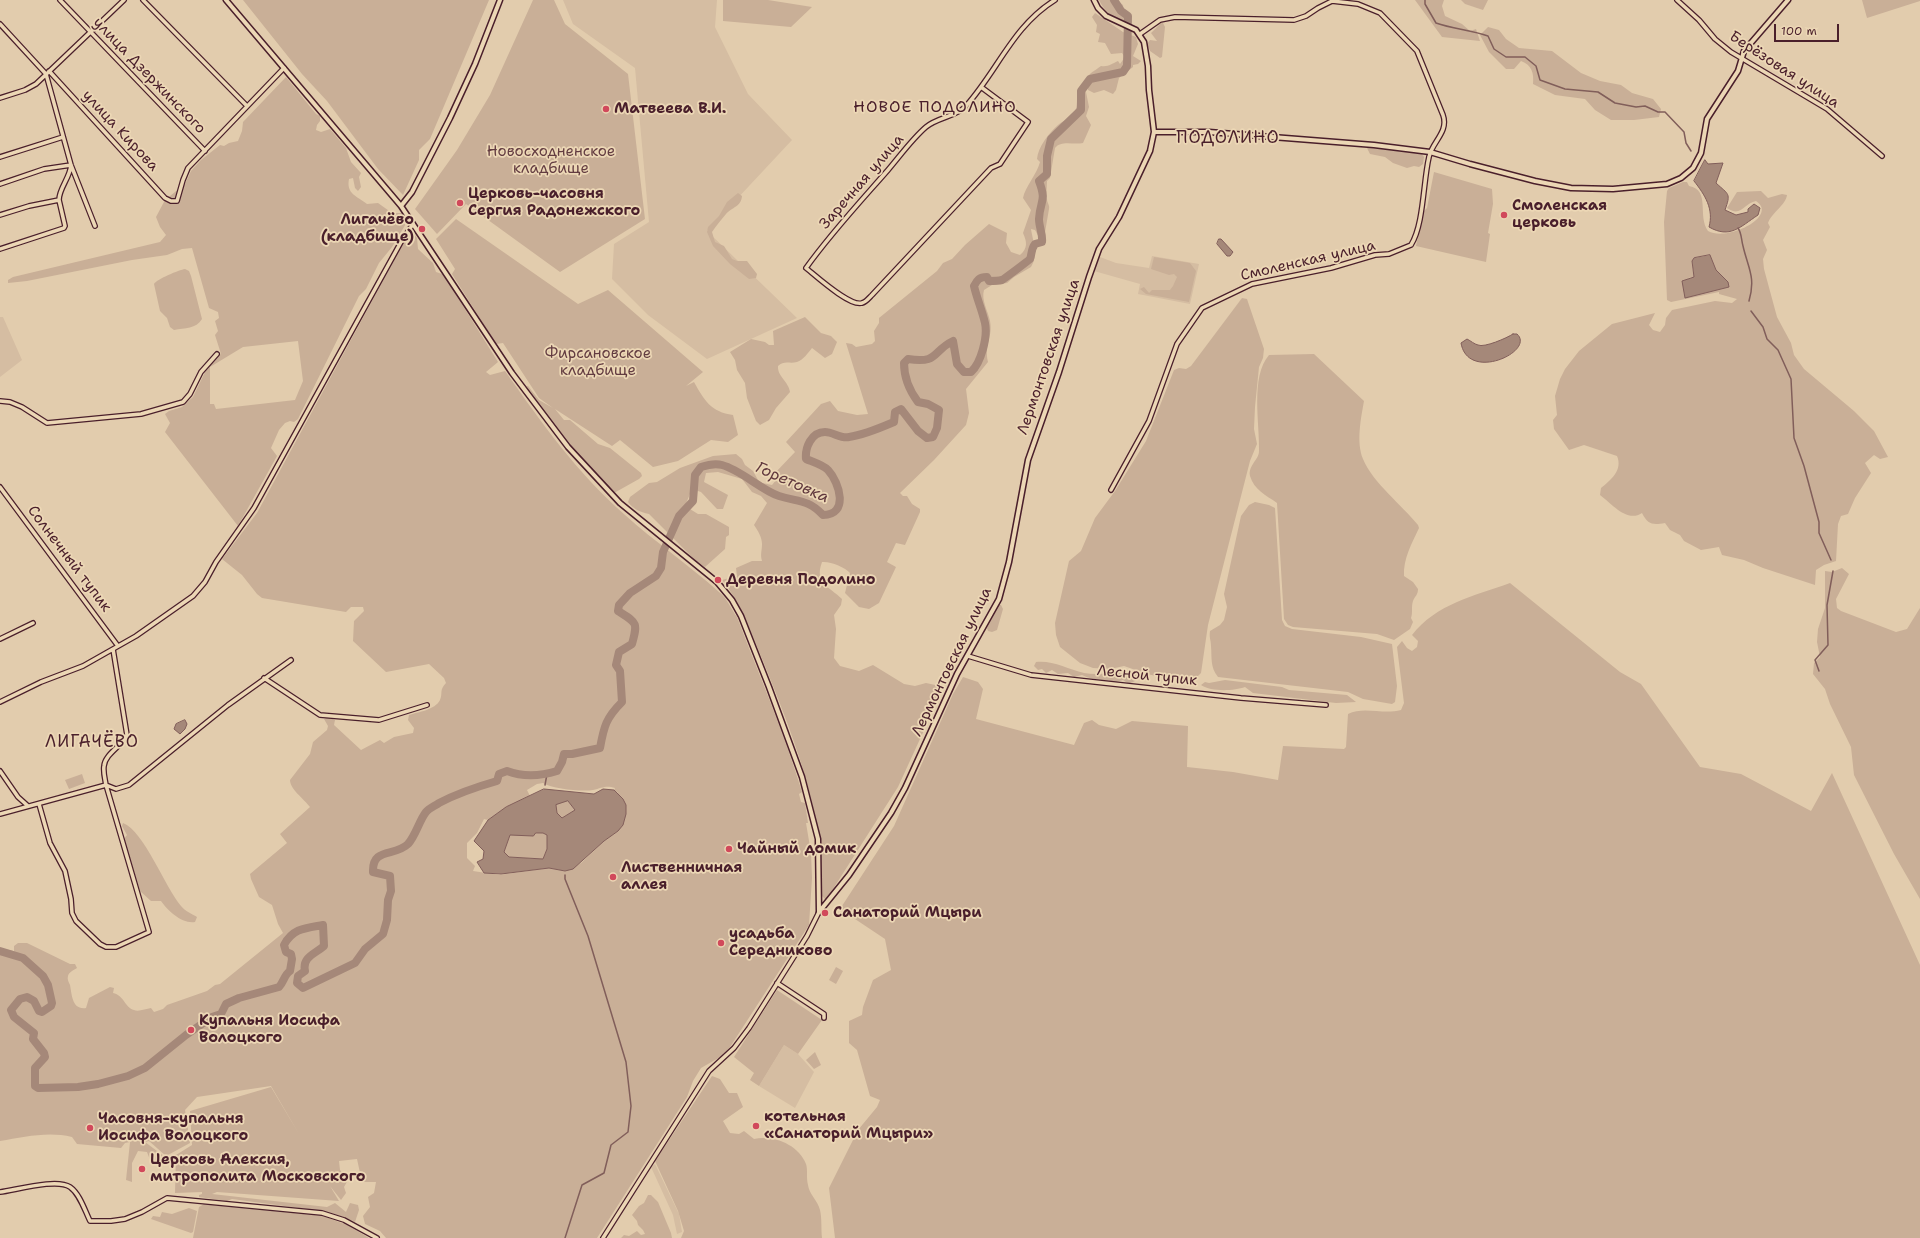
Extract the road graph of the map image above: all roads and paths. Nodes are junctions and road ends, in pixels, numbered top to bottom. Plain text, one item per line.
1 (60, 0) edge
2 (124, 0) edge
3 (144, 0) edge
4 (226, 0) edge
5 (500, 0) edge
6 (1055, 0) edge
7 (1094, 0) edge
8 (1677, 0) edge
9 (1788, 0) edge
10 (0, 24) edge
11 (90, 33) junction
12 (1140, 34) junction
13 (1743, 57) junction
14 (284, 68) junction
15 (47, 72) junction
16 (981, 87) junction
17 (0, 98) edge
18 (247, 106) junction
19 (1154, 132) junction
20 (63, 137) junction
21 (205, 151) junction
22 (1430, 152) junction
23 (1882, 156) dead end
24 (0, 157) edge
25 (71, 166) junction
26 (0, 184) edge
27 (59, 200) junction
28 (401, 206) junction
29 (0, 215) edge
30 (413, 224) junction
31 (96, 226) dead end
32 (0, 249) edge
33 (217, 354) dead end
34 (0, 401) edge
35 (0, 487) edge
36 (1111, 490) dead end
37 (34, 623) dead end
38 (0, 639) edge
39 (118, 646) junction
40 (113, 648) junction
41 (968, 656) junction
42 (291, 660) dead end
43 (264, 678) junction
44 (0, 702) edge
45 (427, 705) dead end
46 (1326, 705) dead end
47 (0, 770) edge
48 (106, 785) junction
49 (40, 804) junction
50 (28, 806) junction
51 (0, 814) edge
52 (819, 912) junction
53 (777, 983) junction
54 (824, 1018) dead end
55 (0, 1192) edge
56 (377, 1238) edge
57 (603, 1238) edge

1 - 11 street, улица Дзержинского
2 - 11 street
3 - 18 street
4 - 14 street
5 - 28 street
6 - 16 street, Заречная улица
7 - 12 street
8 - 13 street, Берёзовая улица
9 - 13 street
10 - 15 street, улица Кирова
11 - 15 street
11 - 21 street, улица Дзержинского
12 - 19 street, Лермонтовская улица
12 - 22 street
13 - 22 street
13 - 23 street, Берёзовая улица
14 - 18 street
14 - 28 street
15 - 17 street
15 - 20 street
15 - 21 street, улица Кирова
16 - 16 street, Заречная улица
18 - 21 street
19 - 22 street
19 - 41 street, Лермонтовская улица
20 - 24 street
20 - 25 street
22 - 36 street, Смоленская улица
25 - 26 street
25 - 27 street
25 - 31 street
27 - 29 street
27 - 32 street
28 - 30 street
30 - 39 street
30 - 52 street
33 - 34 street
35 - 39 street, Солнечный тупик
37 - 38 street
39 - 40 street
40 - 44 street
40 - 48 street
41 - 46 street, Лесной тупик
41 - 52 street, Лермонтовская улица
42 - 43 street
43 - 45 street
43 - 48 street
47 - 50 street
48 - 49 street
48 - 49 street
49 - 50 street
50 - 51 street
52 - 53 street
53 - 54 street
53 - 57 street
55 - 56 street

